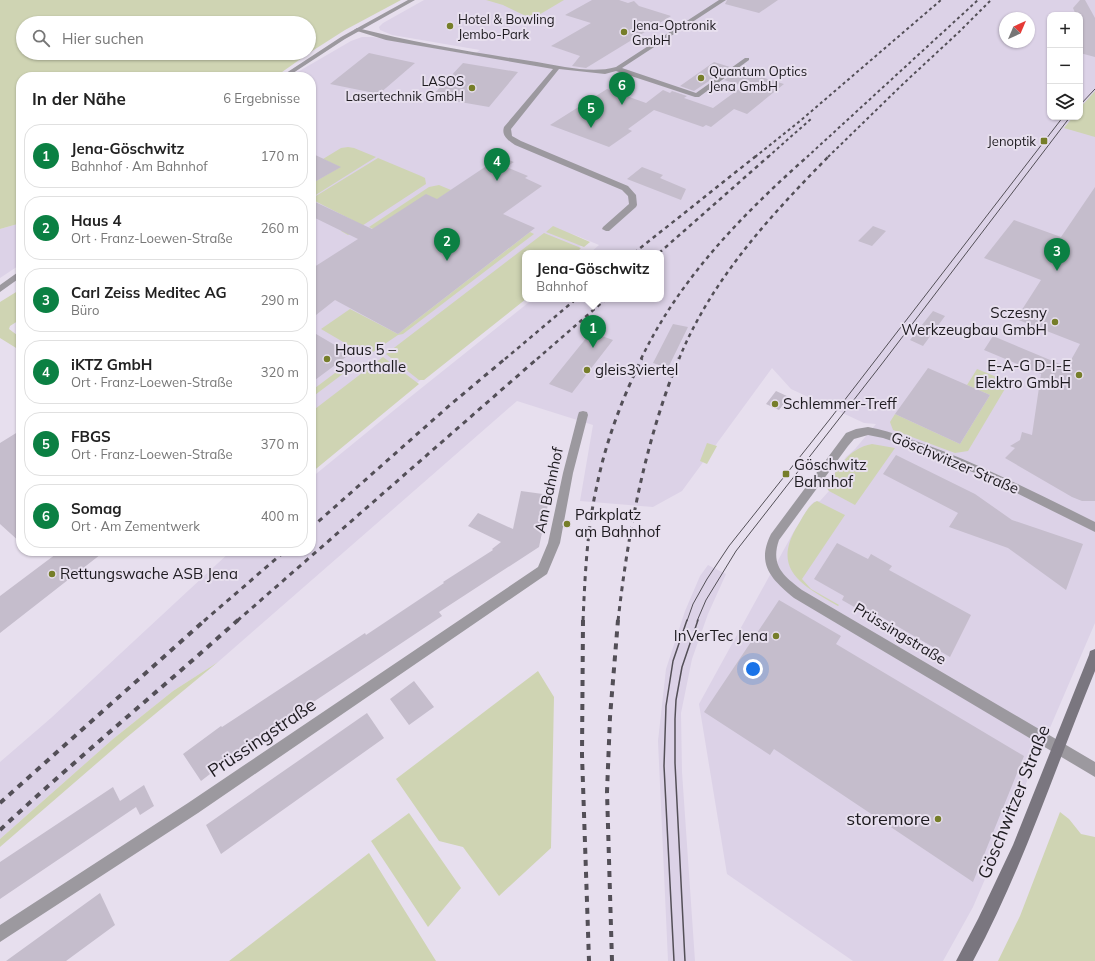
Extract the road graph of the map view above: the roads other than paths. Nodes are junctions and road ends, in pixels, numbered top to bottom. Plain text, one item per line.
1 (412, 0) edge
2 (723, 0) edge
3 (357, 30) junction
4 (316, 56) edge
5 (747, 59) dead end
6 (310, 60) edge
7 (558, 67) junction
8 (617, 69) junction
9 (291, 72) edge
10 (606, 229) dead end
11 (16, 277) edge
12 (0, 288) edge
13 (582, 415) dead end
14 (811, 488) joint
15 (1095, 527) edge
16 (543, 570) joint
17 (1095, 655) edge
18 (1057, 748) junction
19 (1095, 770) edge
20 (0, 934) edge
21 (964, 961) edge

1 - 3 street
2 - 8 street
3 - 4 street
3 - 7 street
5 - 8 street
6 - 9 street
7 - 8 street
7 - 10 street
11 - 12 street
13 - 16 street, Am Bahnhof
14 - 15 street, Göschwitzer Straße
14 - 18 street, Prüssingstraße
16 - 20 street, Prüssingstraße
17 - 18 main road, Göschwitzer Straße
18 - 19 street, Prüssingstraße
18 - 21 main road, Göschwitzer Straße

